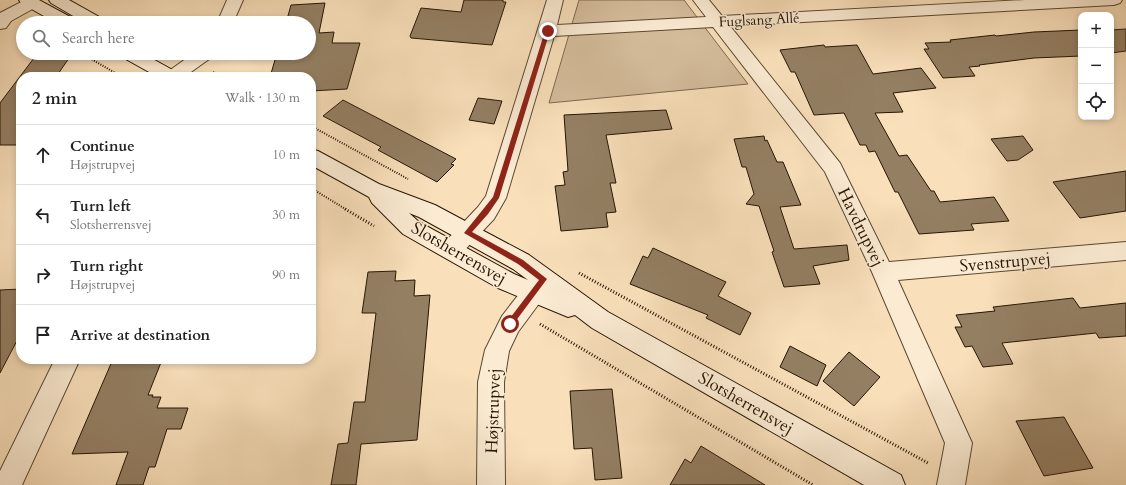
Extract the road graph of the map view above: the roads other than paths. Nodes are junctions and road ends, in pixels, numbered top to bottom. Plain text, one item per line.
1 (57, 0) edge
2 (235, 0) edge
3 (555, 0) edge
4 (701, 0) edge
5 (1114, 0) edge
6 (30, 2) edge
7 (1025, 2) edge
8 (55, 16) edge
9 (85, 16) edge
10 (228, 16) edge
11 (2, 19) edge
12 (718, 22) junction
13 (548, 31) junction
14 (142, 60) edge
15 (196, 60) edge
16 (163, 72) edge
17 (179, 72) edge
18 (316, 159) edge
19 (372, 190) junction
20 (467, 233) junction
21 (451, 250) junction
22 (1126, 251) edge
23 (883, 272) junction
24 (532, 294) junction
25 (66, 364) edge
26 (952, 481) edge
27 (8, 485) edge
28 (491, 485) edge
29 (891, 485) edge

1 - 9 street
2 - 10 street
3 - 13 street
4 - 12 street, Havdrupvej
5 - 7 street, Fuglsang Allé
6 - 8 street
6 - 11 street
7 - 12 street, Fuglsang Allé
12 - 13 street, Fuglsang Allé
12 - 23 street, Havdrupvej
13 - 20 street
14 - 16 street
15 - 17 street
18 - 19 street, Slotsherrensvej
19 - 20 street, Slotsherrensvej
19 - 21 street, Slotsherrensvej
20 - 21 street
20 - 24 street, Slotsherrensvej
21 - 24 street, Slotsherrensvej
22 - 23 street, Svenstrupvej
23 - 26 street, Havdrupvej
24 - 28 street, Højstrupvej
24 - 29 street, Slotsherrensvej
25 - 27 street

